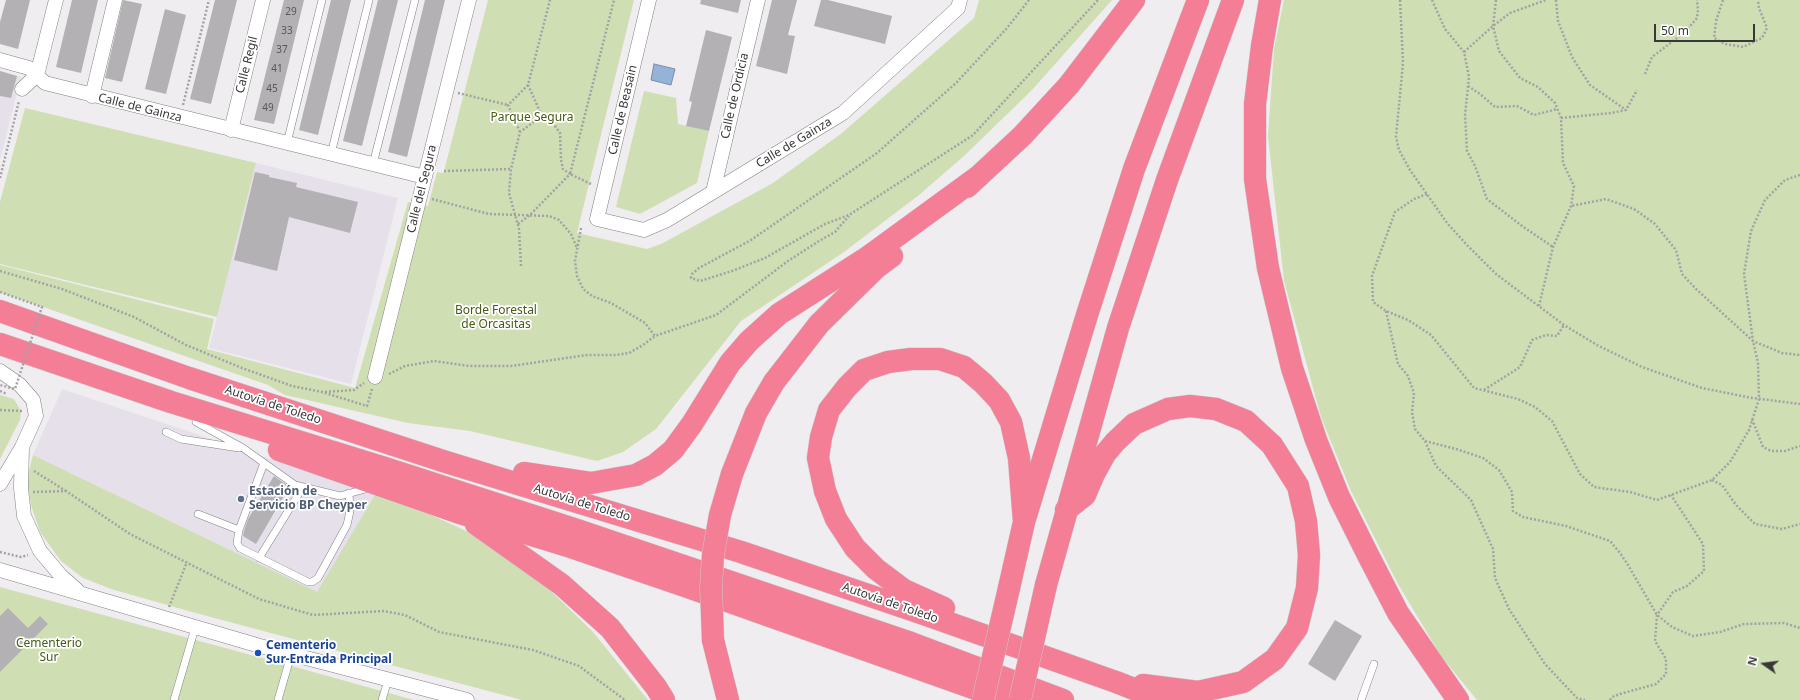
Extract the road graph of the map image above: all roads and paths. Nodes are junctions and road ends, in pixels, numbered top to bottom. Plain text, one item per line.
1 (56, 0) edge
2 (115, 0) edge
3 (208, 0) edge
4 (263, 0) edge
5 (322, 0) edge
6 (369, 0) edge
7 (415, 0) edge
8 (469, 0) edge
9 (550, 0) edge
10 (614, 0) edge
11 (649, 0) edge
12 (758, 0) edge
13 (960, 0) edge
14 (1029, 0) edge
15 (1098, 0) edge
16 (1134, 0) edge
17 (1198, 0) edge
18 (1233, 0) edge
19 (1270, 0) edge
20 (1400, 0) edge
21 (1432, 0) edge
22 (1496, 0) edge
23 (1546, 0) edge
24 (1556, 0) edge
25 (1697, 0) edge
26 (1723, 0) edge
27 (1758, 0) edge
28 (1493, 26) junction
29 (1464, 52) junction
30 (0, 60) edge
31 (1644, 74) dead end
32 (37, 75) junction
33 (528, 85) junction
34 (1468, 86) junction
35 (22, 89) joint
36 (1637, 90) dead end
37 (447, 91) junction
38 (92, 96) junction
39 (508, 105) junction
40 (1557, 108) junction
41 (1626, 110) junction
42 (542, 116) junction
43 (180, 117) junction
44 (1561, 118) junction
45 (231, 130) junction
46 (520, 132) junction
47 (287, 143) junction
48 (331, 154) junction
49 (373, 164) junction
50 (512, 169) junction
51 (444, 171) dead end
52 (570, 174) junction
53 (1800, 175) edge
54 (979, 176) junction
55 (425, 177) junction
56 (0, 178) edge
57 (592, 184) dead end
58 (713, 192) junction
59 (1427, 194) junction
60 (426, 197) dead end
61 (1572, 206) junction
62 (515, 214) junction
63 (530, 215) junction
64 (849, 216) junction
65 (597, 219) joint
66 (518, 224) junction
67 (581, 228) dead end
68 (1553, 246) junction
69 (577, 248) junction
70 (521, 266) dead end
71 (0, 271) edge
72 (0, 292) edge
73 (1539, 306) junction
74 (0, 311) edge
75 (1386, 311) junction
76 (1564, 325) junction
77 (655, 336) junction
78 (1753, 341) junction
79 (0, 344) edge
80 (1800, 355) edge
81 (0, 371) edge
82 (381, 376) junction
83 (0, 385) edge
84 (1484, 390) junction
85 (322, 392) junction
86 (1759, 399) junction
87 (171, 402) junction
88 (1800, 404) edge
89 (0, 410) edge
90 (26, 412) dead end
91 (1752, 419) junction
92 (196, 422) junction
93 (166, 432) dead end
94 (1425, 441) junction
95 (1800, 446) edge
96 (22, 447) junction
97 (243, 448) junction
98 (446, 462) junction
99 (264, 463) junction
100 (22, 464) junction
101 (1712, 480) junction
102 (0, 484) edge
103 (381, 485) junction
104 (303, 487) junction
105 (66, 491) junction
106 (28, 492) dead end
107 (349, 493) junction
108 (1672, 495) junction
109 (1066, 510) junction
110 (460, 513) junction
111 (198, 514) dead end
112 (1024, 522) junction
113 (1800, 524) edge
114 (239, 530) junction
115 (40, 551) junction
116 (0, 552) edge
117 (259, 558) junction
118 (186, 562) junction
119 (0, 570) edge
120 (80, 593) junction
121 (1657, 615) junction
122 (164, 618) junction
123 (195, 628) junction
124 (1800, 628) edge
125 (291, 655) junction
126 (1374, 664) dead end
127 (1076, 668) junction
128 (388, 680) junction
129 (1116, 682) junction
130 (174, 700) edge
131 (278, 700) edge
132 (382, 700) edge
133 (467, 700) edge
134 (625, 700) edge
135 (664, 700) edge
136 (728, 700) edge
137 (983, 700) edge
138 (1007, 700) edge
139 (1020, 700) edge
140 (1063, 700) edge
141 (1162, 700) edge
142 (1361, 700) edge
143 (1458, 700) edge
144 (1585, 700) edge
145 (1610, 700) edge

1 - 32 street
2 - 38 street
3 - 43 path
4 - 45 street, Calle Regil
5 - 47 lane
6 - 48 lane
7 - 49 lane
8 - 37 street, Calle del Segura
9 - 33 path
10 - 52 path
11 - 65 street, Calle de Beasain
12 - 58 street, Calle de Ordicia
13 - 58 street, Calle de Gainza
14 - 64 path
15 - 64 path
16 - 54 highway
17 - 112 highway
18 - 109 highway
19 - 143 highway
20 - 59 path
21 - 29 path
22 - 28 path
23 - 28 path
24 - 41 path
25 - 31 path
26 - 27 path
28 - 29 path
28 - 40 path
29 - 34 path
30 - 32 street, Calle de Gainza
32 - 35 street
32 - 38 street, Calle de Gainza
33 - 39 path
33 - 42 path
34 - 40 path
34 - 68 path
35 - 56 path
36 - 41 path
37 - 39 path
37 - 55 street, Calle del Segura
38 - 43 street, Calle de Gainza
39 - 46 path
40 - 44 path
41 - 44 path
42 - 46 path
42 - 52 path
43 - 45 street, Calle de Gainza
44 - 61 path
45 - 47 street, Calle de Gainza
46 - 50 path
47 - 48 street, Calle de Gainza
48 - 49 street, Calle de Gainza
49 - 55 street, Calle de Gainza
50 - 51 path
50 - 62 path
52 - 57 path
52 - 63 path
53 - 78 path
54 - 98 highway
54 - 136 highway, bridge
55 - 82 street, Calle del Segura
58 - 65 street, Calle de Gainza
59 - 73 path
59 - 75 path
60 - 62 path
61 - 68 path
61 - 78 path
62 - 63 path
62 - 66 path
63 - 66 path
63 - 69 path
64 - 77 path
66 - 70 path
67 - 69 path
68 - 73 path
69 - 77 path
71 - 85 path
72 - 83 path, bridge
73 - 76 path
74 - 98 highway, Autovía de Toledo
75 - 84 path
75 - 94 path
76 - 84 path
76 - 86 path
77 - 82 path
78 - 80 path
78 - 86 path
79 - 87 highway
81 - 96 street
82 - 85 path
82 - 85 path
84 - 108 path
86 - 88 path
86 - 91 path
87 - 92 highway
87 - 140 highway
89 - 90 path
91 - 95 path
91 - 101 path
92 - 97 lane
92 - 103 highway
93 - 97 lane
94 - 121 path
94 - 144 path
96 - 100 street
96 - 102 street
97 - 99 lane
98 - 127 highway, Autovía de Toledo
99 - 104 lane
99 - 114 lane
100 - 105 path
100 - 115 street
101 - 108 path
101 - 113 path
103 - 107 lane
103 - 110 highway
104 - 107 lane
104 - 117 lane
105 - 106 path
105 - 118 path
107 - 117 lane
108 - 121 path
109 - 129 highway
109 - 139 highway, bridge
110 - 135 highway
110 - 138 highway
111 - 114 lane
112 - 127 highway
112 - 137 highway, bridge
114 - 117 lane
115 - 116 path
115 - 120 street
118 - 122 path
118 - 134 path
119 - 120 street
120 - 122 street
121 - 124 path
121 - 145 path
122 - 123 street
123 - 125 street
123 - 130 lane
125 - 128 street
125 - 131 lane
126 - 142 lane
127 - 129 highway, Autovía de Toledo
128 - 132 lane
128 - 133 street
129 - 141 highway, Autovía de Toledo

